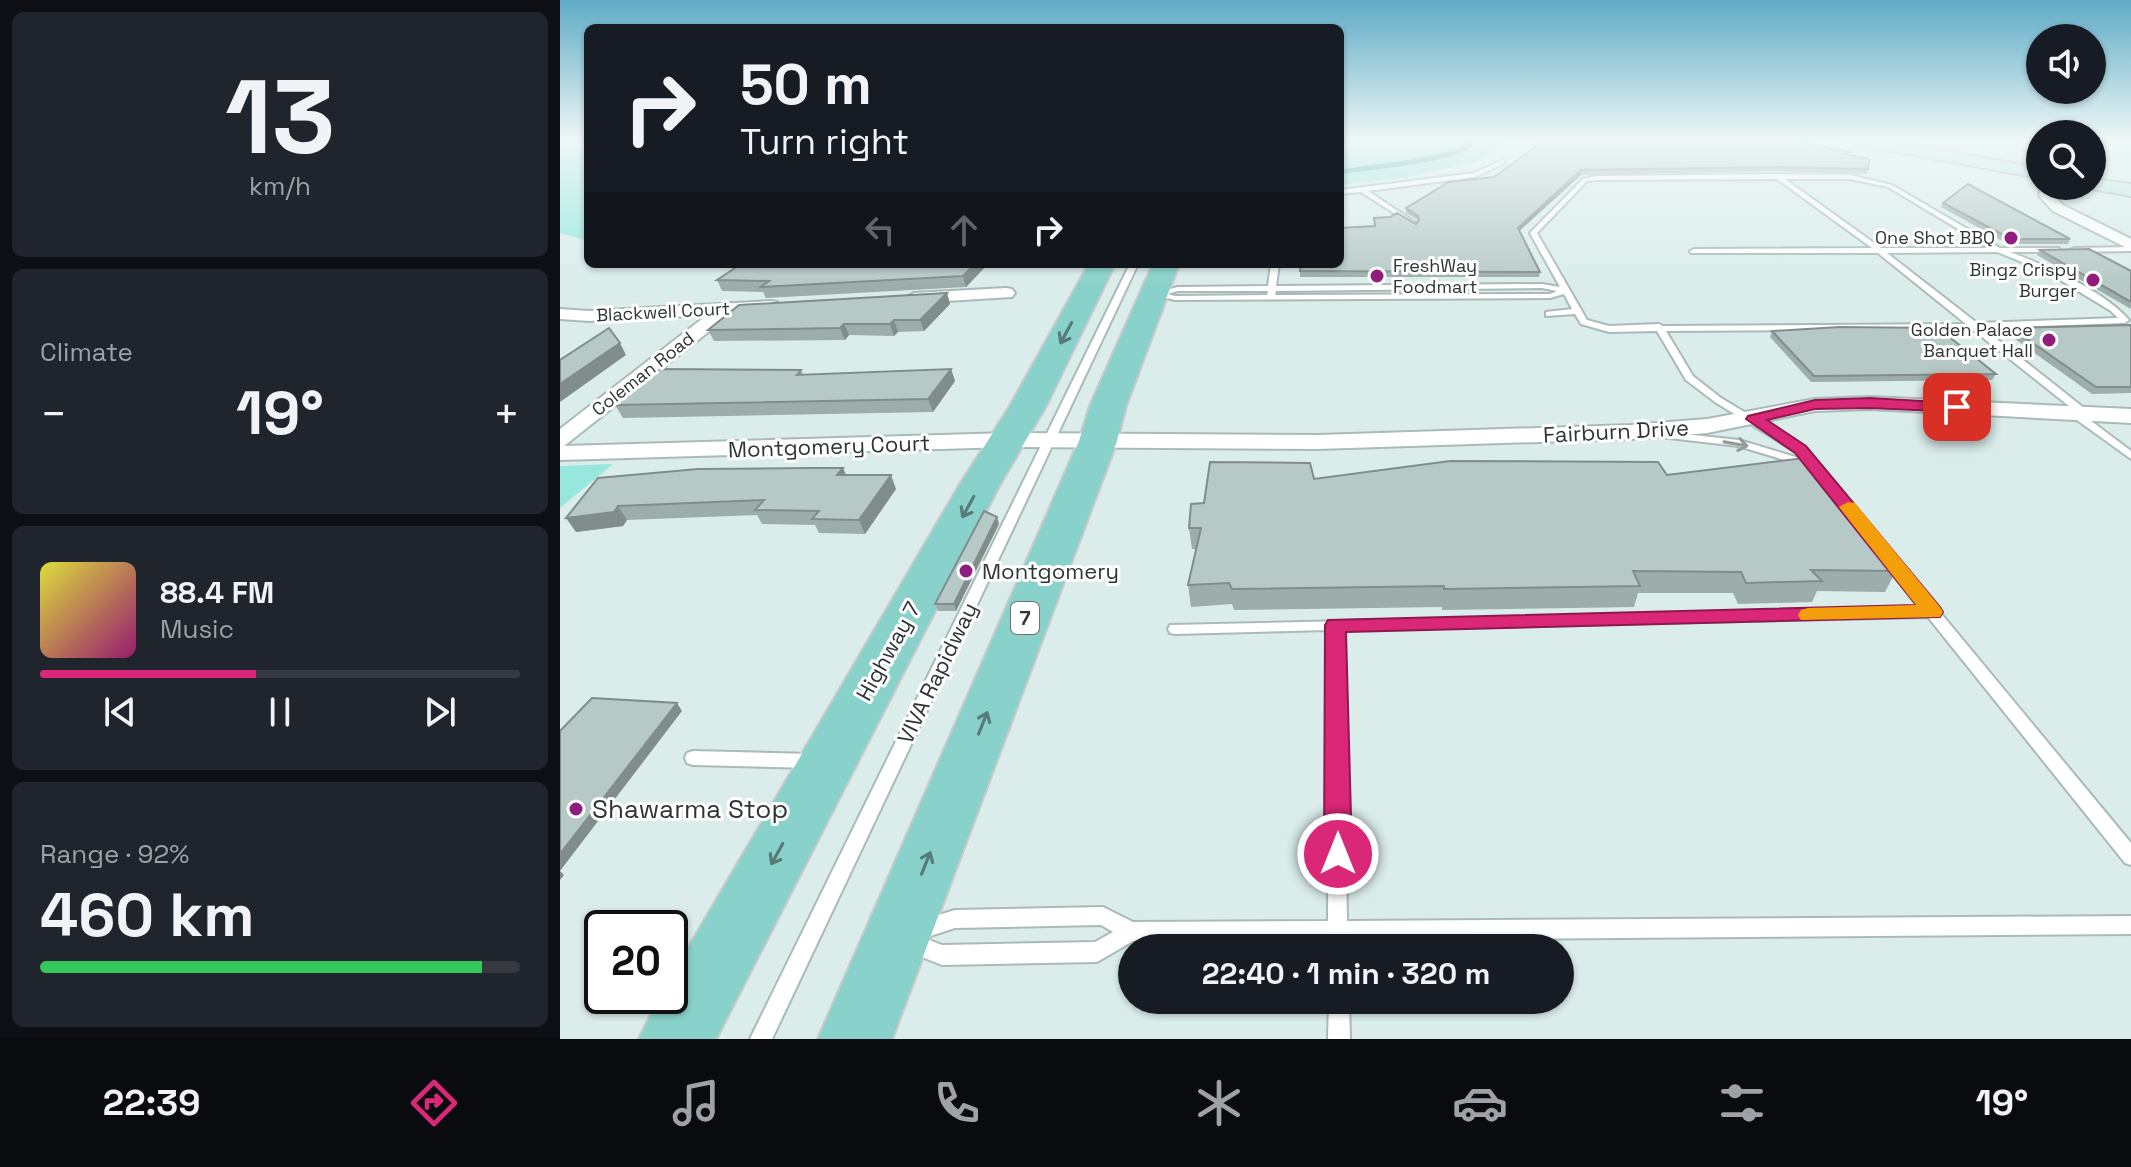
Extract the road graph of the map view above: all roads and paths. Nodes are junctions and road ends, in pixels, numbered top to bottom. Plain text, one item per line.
1 (1381, 187) edge
2 (1578, 187) edge
3 (1793, 187) edge
4 (1893, 187) edge
5 (1362, 190) junction
6 (1344, 192) edge
7 (2050, 200) edge
8 (1414, 224) edge
9 (2131, 247) edge
10 (1879, 250) junction
11 (1694, 251) dead end
12 (2000, 251) junction
13 (1100, 268) edge
14 (1132, 268) edge
15 (1165, 268) edge
16 (1274, 268) edge
17 (1567, 291) junction
18 (1006, 293) dead end
19 (1271, 293) junction
20 (1155, 294) junction
21 (897, 299) edge
22 (788, 305) edge
23 (726, 309) junction
24 (1578, 311) junction
25 (560, 314) edge
26 (1549, 314) dead end
27 (1976, 326) junction
28 (1659, 327) junction
29 (2079, 413) junction
30 (2131, 416) edge
31 (1754, 419) junction
32 (1631, 432) junction
33 (560, 440) edge
34 (1029, 440) junction
35 (1098, 441) junction
36 (560, 453) edge
37 (2131, 456) edge
38 (1816, 468) junction
39 (1933, 612) junction
40 (1336, 625) junction
41 (1175, 629) dead end
42 (693, 758) dead end
43 (828, 761) junction
44 (2131, 857) edge
45 (2131, 925) edge
46 (1131, 932) junction
47 (1183, 934) edge
48 (1338, 934) edge
49 (1574, 936) edge
50 (896, 937) junction
51 (1339, 1014) edge
52 (676, 1039) edge
53 (761, 1039) edge
54 (855, 1039) edge
55 (1339, 1039) edge

1 - 5 lane
2 - 17 lane
3 - 10 lane
4 - 12 lane
5 - 6 lane
5 - 8 lane
7 - 9 street
9 - 12 lane
10 - 11 lane
10 - 12 lane
10 - 27 lane
12 - 27 lane
13 -> 34 main road, Highway 7
14 - 34 lane, VIVA Rapidway
15 - 20 main road, 7
16 - 19 lane
17 - 19 lane
17 - 24 lane
18 - 21 street
19 - 20 lane
20 - 35 main road, 7
22 - 23 street, Blackwell Court
23 - 25 street, Blackwell Court
23 - 33 street, Coleman Road
24 - 26 lane
24 - 28 lane
27 - 28 lane
27 - 29 lane
28 - 31 lane
29 - 30 street, Fairburn Drive
29 - 31 street, Fairburn Drive
29 - 37 lane
31 - 32 street, Fairburn Drive
31 - 38 lane
32 - 35 street, Fairburn Drive
32 -> 38 lane
34 - 35 street, Montgomery Court
34 - 36 street, Montgomery Court
34 -> 43 main road, Highway 7
34 - 53 lane, VIVA Rapidway
50 -> 35 main road, 7
38 - 39 lane
39 - 40 lane
39 - 44 lane
40 - 41 lane
40 - 48 lane
42 - 43 lane
43 -> 52 main road, Highway 7
45 - 49 lane
46 - 47 lane
46 - 50 lane
46 - 50 lane
50 - 54 main road, 7
51 - 55 lane

